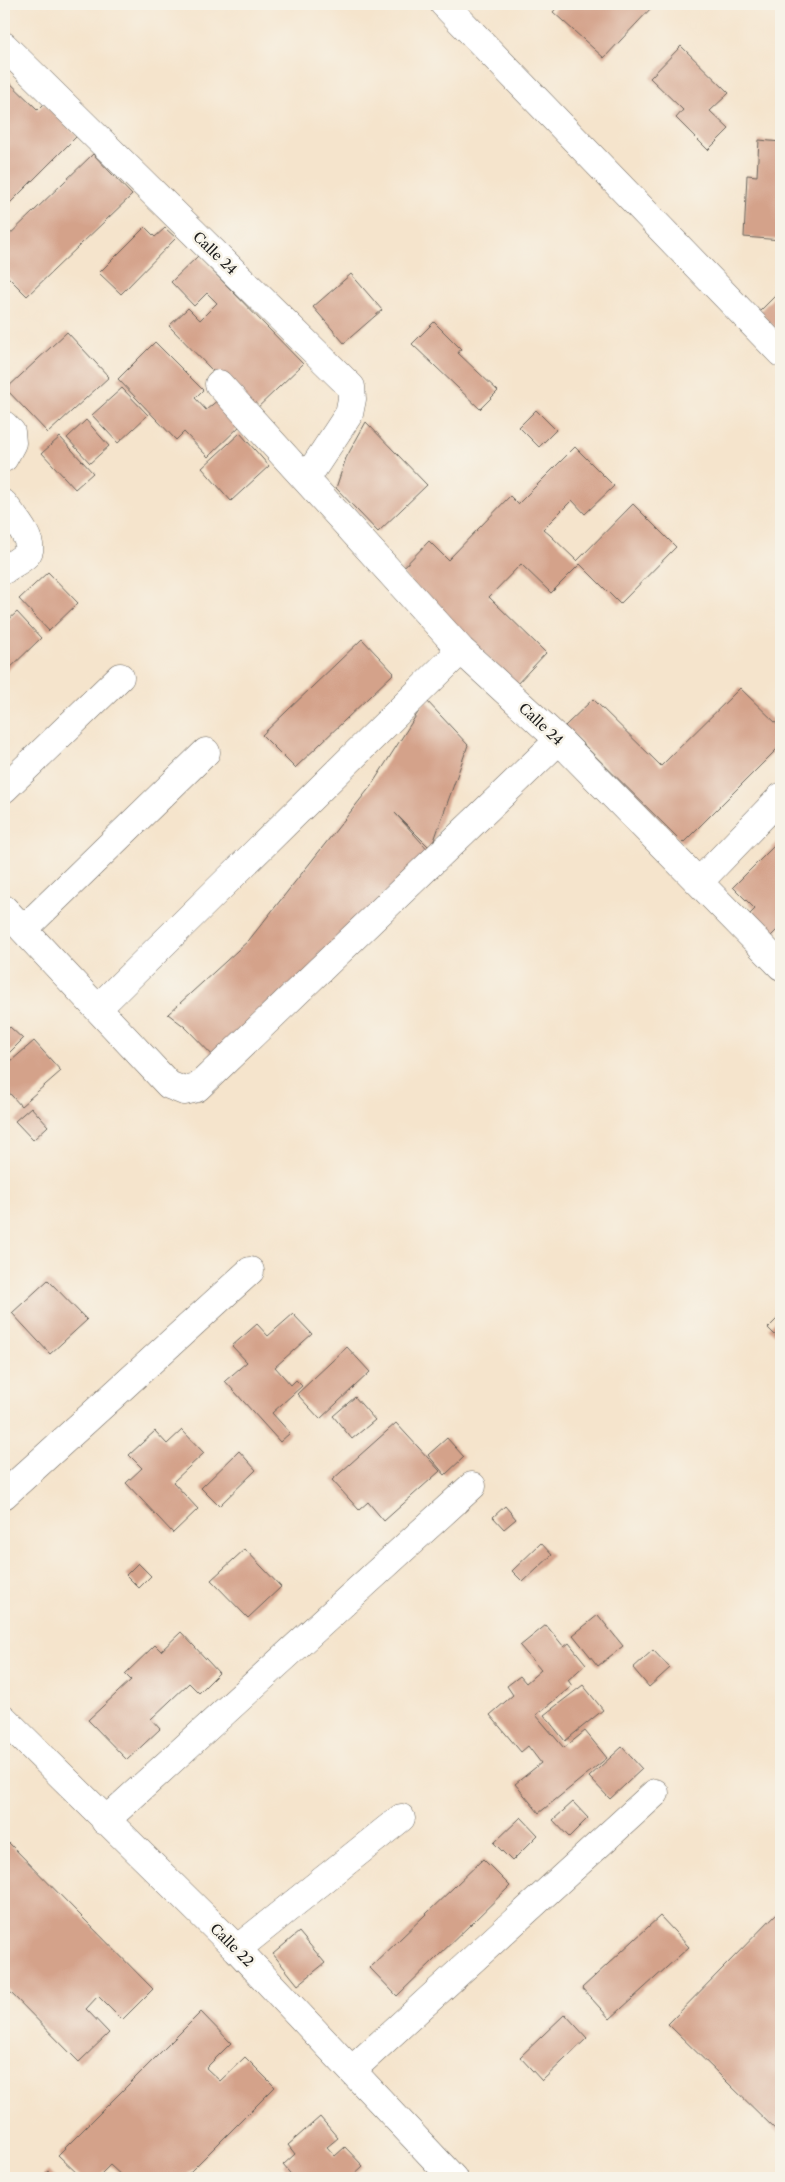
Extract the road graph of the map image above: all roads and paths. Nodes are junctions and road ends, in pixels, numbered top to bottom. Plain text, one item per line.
1 (444, 4) edge
2 (4, 46) edge
3 (781, 353) edge
4 (219, 384) dead end
5 (4, 425) edge
6 (4, 458) edge
7 (306, 479) junction
8 (4, 504) edge
9 (4, 570) edge
10 (461, 650) junction
11 (120, 677) dead end
12 (559, 740) junction
13 (206, 752) dead end
14 (4, 789) edge
15 (781, 796) edge
16 (699, 882) junction
17 (4, 909) edge
18 (24, 929) junction
19 (781, 966) edge
20 (98, 1008) junction
21 (250, 1271) dead end
22 (472, 1486) dead end
23 (4, 1495) edge
24 (4, 1719) edge
25 (655, 1793) dead end
26 (401, 1818) dead end
27 (106, 1821) junction
28 (237, 1949) junction
29 (352, 2070) junction
30 (453, 2178) edge

1 - 3 street
2 - 7 street, Calle 24
4 - 7 street, Calle 24
5 - 6 street
7 - 10 street, Calle 24
8 - 9 street
10 - 12 street, Calle 24
10 - 20 street
11 - 14 street
12 - 16 street, Calle 24
12 - 20 street
13 - 18 street
15 - 16 street
16 - 19 street, Calle 24
17 - 18 street
18 - 20 street
21 - 23 street
22 - 27 street
24 - 27 street, Calle 22
25 - 29 street
26 - 28 street
27 - 28 street, Calle 22
28 - 29 street, Calle 22
29 - 30 street, Calle 22

